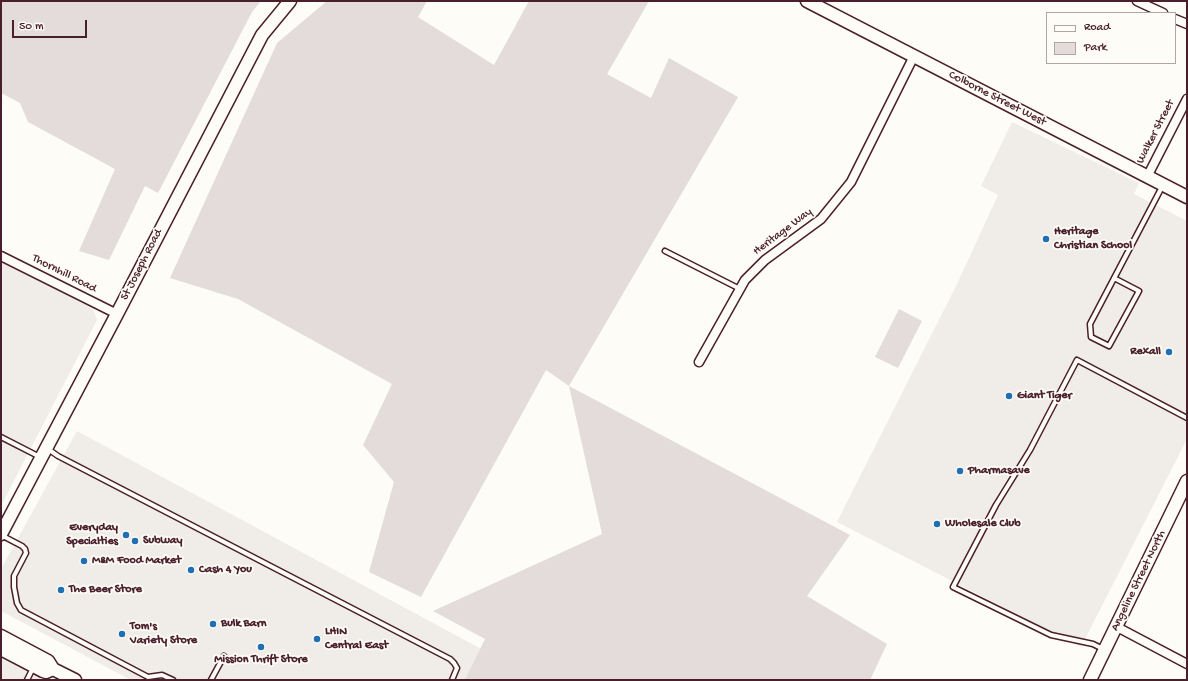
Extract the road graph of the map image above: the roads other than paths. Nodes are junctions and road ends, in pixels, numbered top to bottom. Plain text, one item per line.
1 (290, 1) edge
2 (807, 1) edge
3 (1137, 1) edge
4 (1161, 12) edge
5 (1176, 18) edge
6 (1187, 24) edge
7 (914, 56) junction
8 (1187, 99) edge
9 (1147, 177) junction
10 (1163, 185) junction
11 (1187, 197) edge
12 (665, 251) dead end
13 (1, 256) edge
14 (1114, 278) junction
15 (740, 289) junction
16 (117, 314) junction
17 (699, 362) dead end
18 (1187, 418) edge
19 (1, 437) edge
20 (44, 452) junction
21 (1187, 481) edge
22 (1, 534) edge
23 (1116, 627) junction
24 (1, 636) edge
25 (1, 649) edge
26 (1105, 650) junction
27 (224, 656) dead end
28 (1187, 664) edge
29 (34, 666) junction
30 (53, 669) junction
31 (27, 680) edge
32 (75, 680) edge
33 (173, 680) edge
34 (211, 680) edge
35 (452, 680) edge
36 (1090, 680) edge

1 - 16 street, St Joseph Road
2 - 7 street, Colborne Street West
3 - 4 street
5 - 6 street
7 - 9 street, Colborne Street West
7 - 15 street, Heritage Way
8 - 9 street, Walker Street
9 - 10 street, Colborne Street West
10 - 11 street, Colborne Street West
10 - 14 lane
12 - 15 lane
13 - 16 street, Thornhill Road
14 - 14 lane
15 - 17 street, Heritage Way
16 - 20 street, St Joseph Road
18 - 26 lane
19 - 20 lane
20 - 22 street, St Joseph Road
20 - 35 lane
21 - 23 street, Angeline Street North
22 - 33 lane
23 - 26 street, Angeline Street North
23 - 28 street
24 - 30 street
25 - 29 street
26 - 36 street, Angeline Street North
27 - 34 lane
29 - 30 street
29 - 31 lane
30 - 32 street

